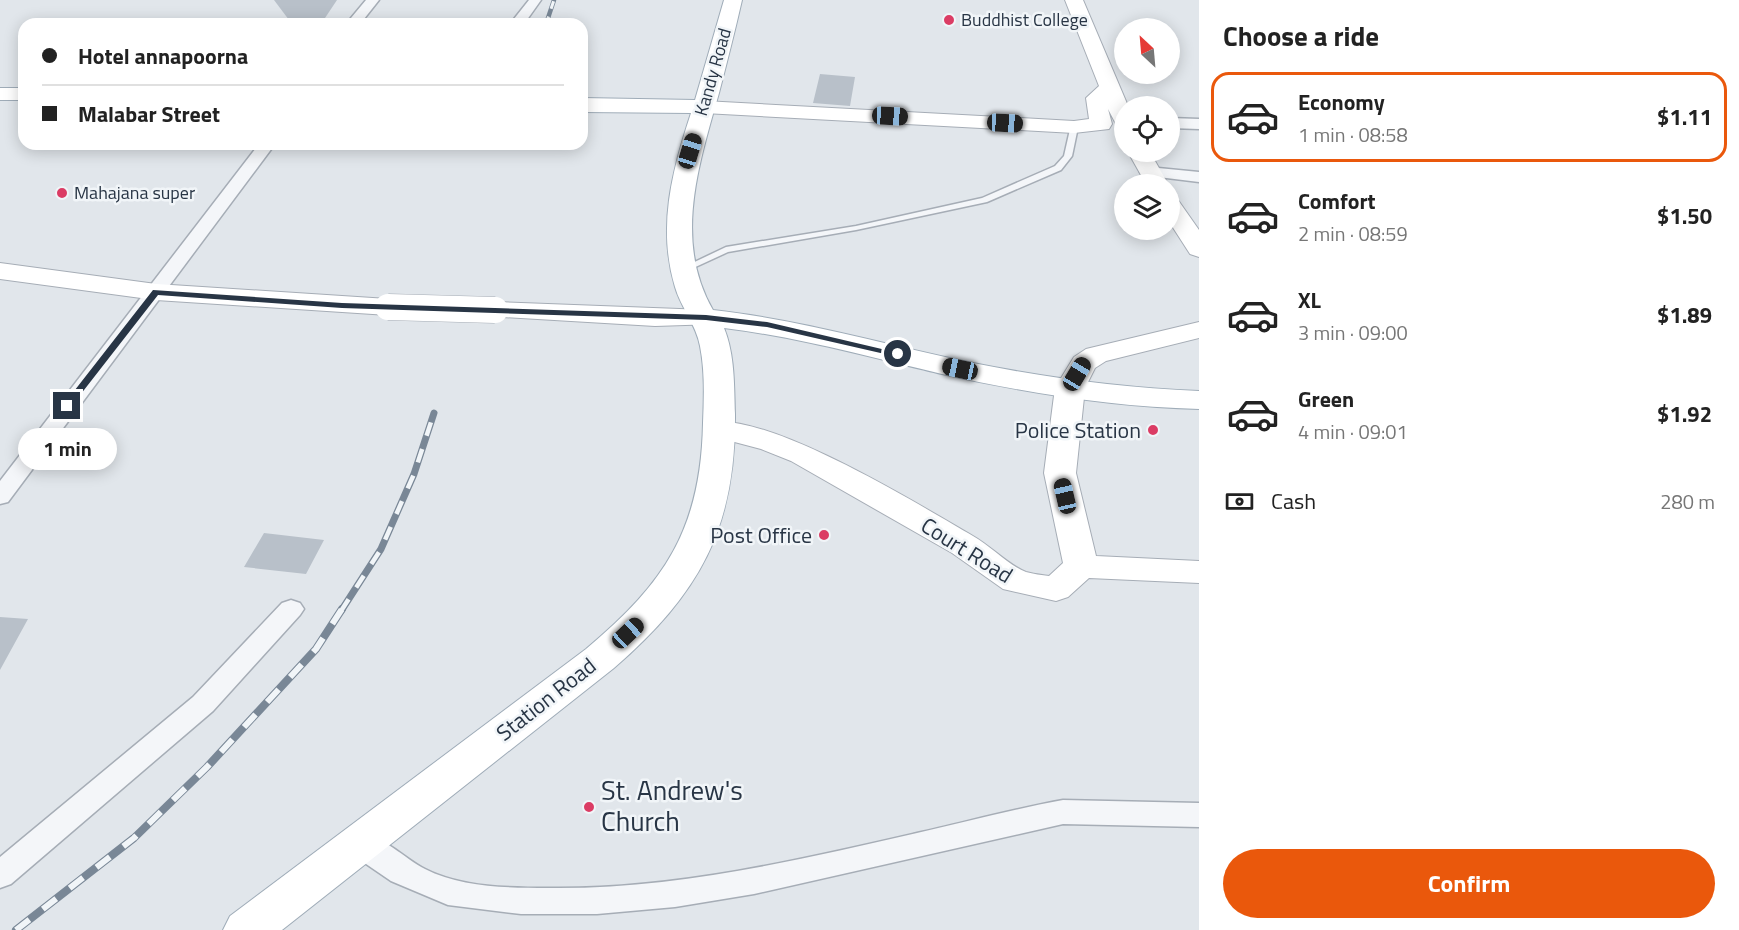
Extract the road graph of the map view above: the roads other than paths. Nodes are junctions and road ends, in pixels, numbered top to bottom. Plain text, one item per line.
1 (535, 0) edge
2 (733, 0) edge
3 (1074, 0) edge
4 (364, 3) edge
5 (356, 18) edge
6 (522, 18) edge
7 (1108, 88) junction
8 (0, 94) edge
9 (18, 94) edge
10 (1114, 99) edge
11 (588, 105) edge
12 (704, 107) junction
13 (1180, 123) edge
14 (1199, 124) edge
15 (1074, 127) junction
16 (262, 150) edge
17 (1148, 169) edge
18 (1199, 177) edge
19 (1180, 220) edge
20 (1199, 249) edge
21 (686, 268) junction
22 (0, 271) edge
23 (156, 292) junction
24 (706, 318) junction
25 (1199, 330) edge
26 (1070, 388) junction
27 (1199, 400) edge
28 (719, 429) junction
29 (0, 497) edge
30 (1081, 566) junction
31 (1199, 572) edge
32 (291, 609) dead end
33 (1199, 814) edge
34 (361, 844) junction
35 (0, 875) edge
36 (247, 930) edge

1 - 6 street
2 - 12 main road, Kandy Road
3 - 7 street
4 - 5 street
7 - 10 street
7 - 15 street
8 - 9 main road
11 - 12 main road
12 - 15 street
12 - 21 main road, Kandy Road
13 - 14 street
15 - 21 lane
16 - 23 street
17 - 18 street
19 - 20 street
21 - 24 main road, Kandy Road
22 - 23 street
23 - 24 street, bridge
23 - 29 street
24 - 26 main road
24 - 28 main road, Station Road
25 - 26 street
26 - 27 main road
26 - 30 street
28 - 30 street, Court Road
28 - 34 main road, Station Road
30 - 31 street
32 - 35 street
33 - 34 street
34 - 36 main road, Station Road

